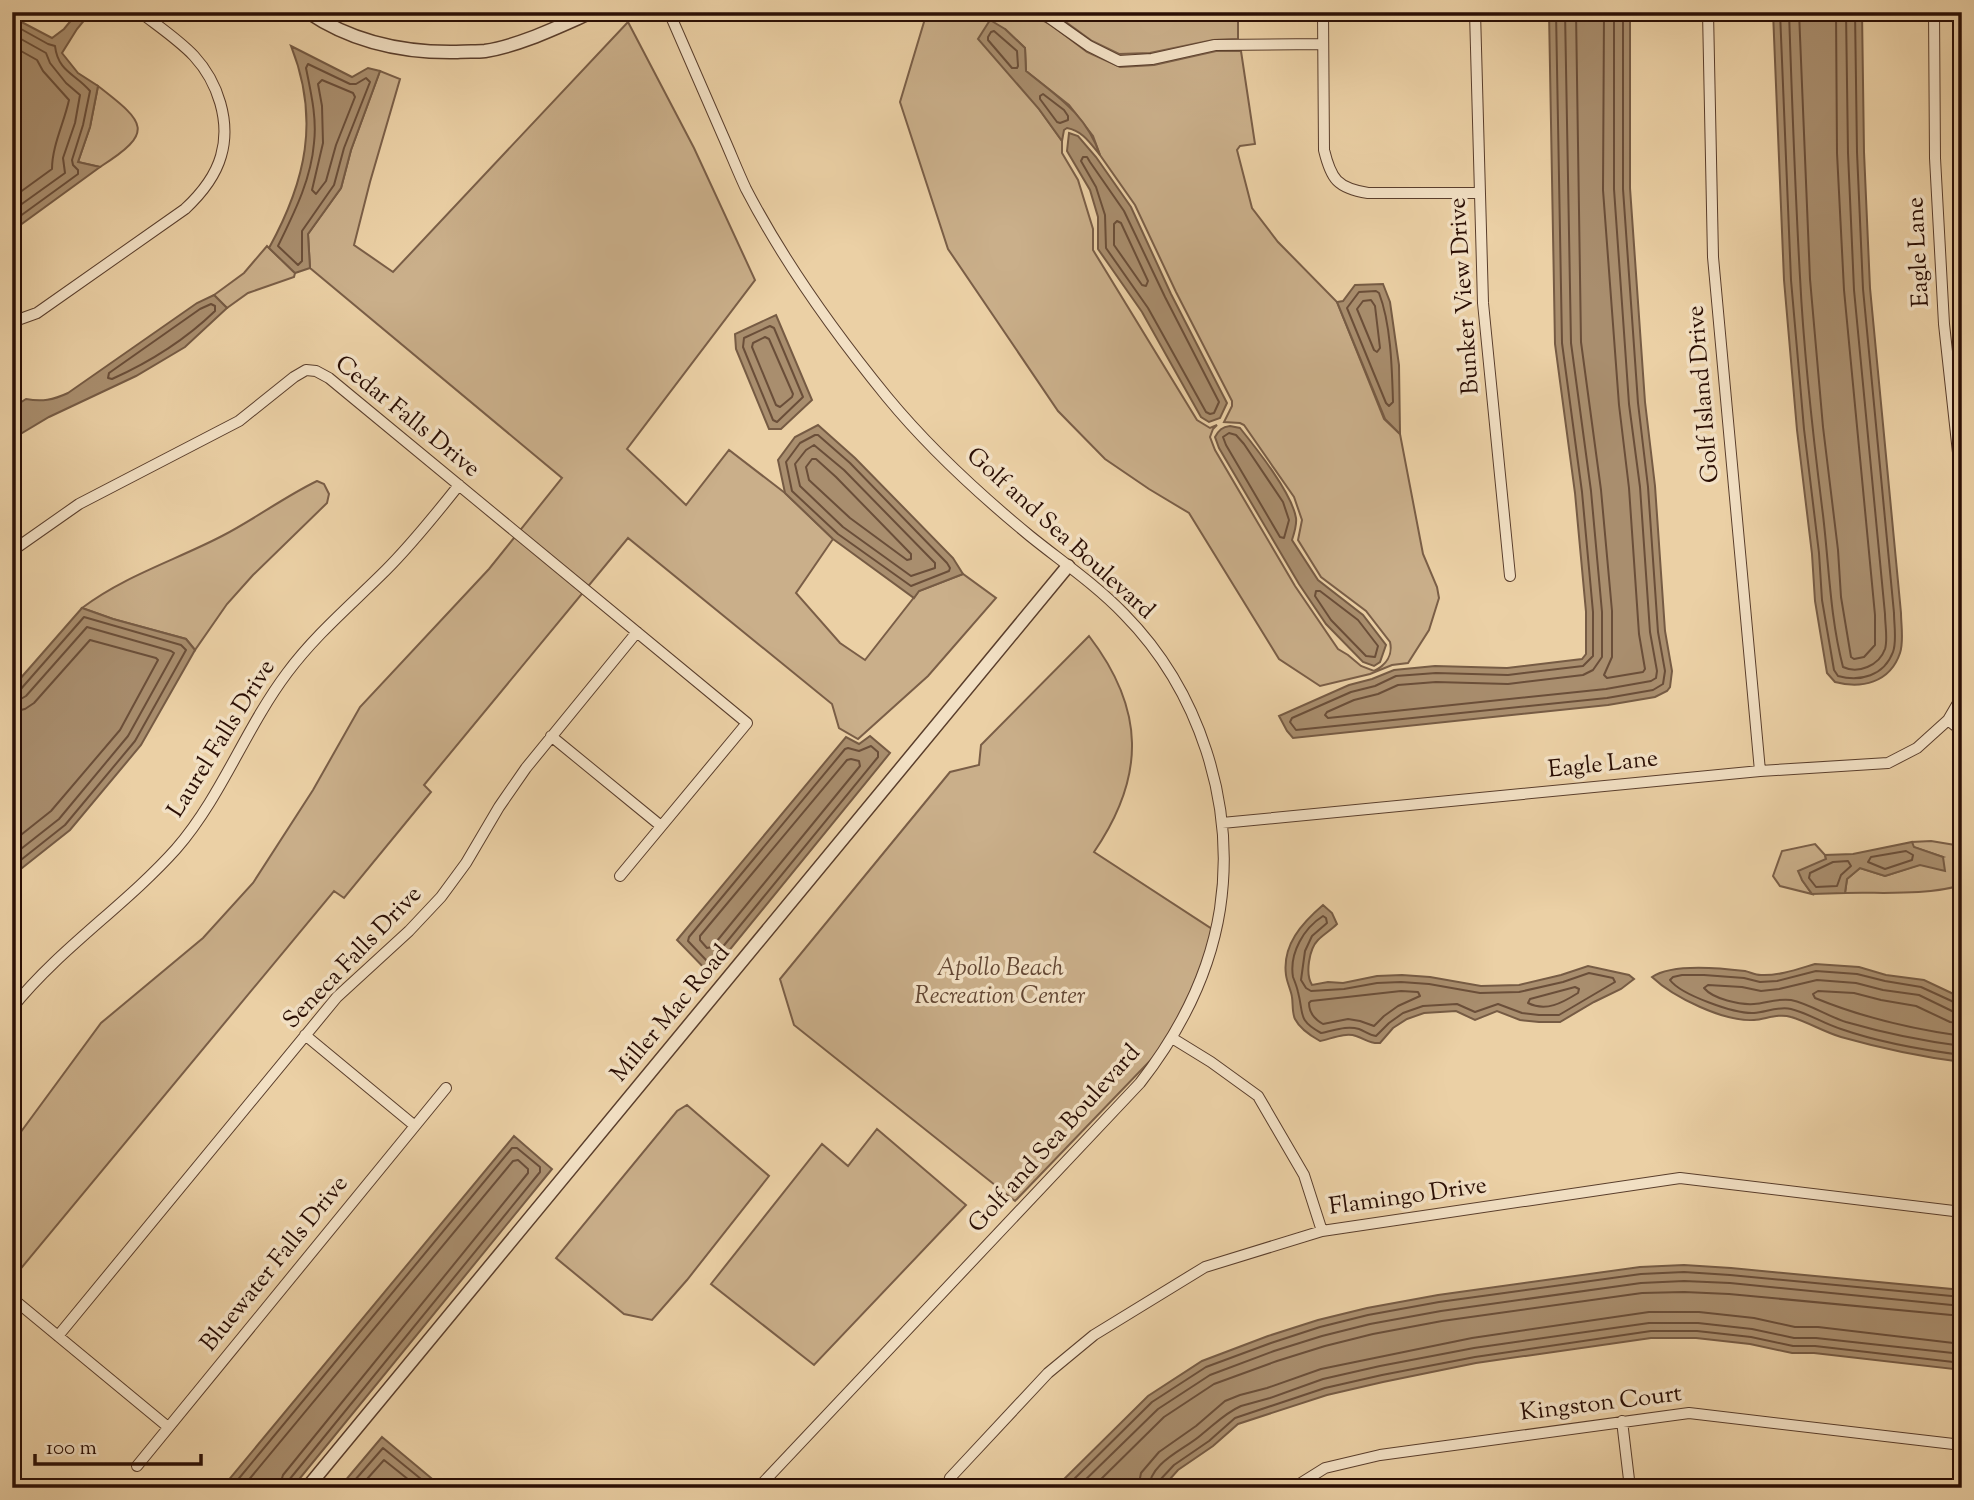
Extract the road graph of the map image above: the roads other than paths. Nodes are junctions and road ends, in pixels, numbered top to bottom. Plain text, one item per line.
1 (140, 12) edge
2 (308, 12) edge
3 (592, 12) edge
4 (670, 12) edge
5 (1041, 12) edge
6 (1323, 12) edge
7 (1475, 12) edge
8 (1708, 12) edge
9 (1934, 12) edge
10 (1322, 44) junction
11 (1479, 193) junction
12 (12, 322) edge
13 (459, 485) junction
14 (1962, 489) edge
15 (12, 551) edge
16 (1068, 566) junction
17 (1510, 576) dead end
18 (637, 632) junction
19 (1962, 696) edge
20 (1948, 720) junction
21 (1962, 731) edge
22 (551, 736) junction
23 (1759, 771) junction
24 (1222, 823) junction
25 (661, 826) junction
26 (620, 876) dead end
27 (12, 1009) edge
28 (305, 1035) junction
29 (1172, 1038) junction
30 (446, 1088) dead end
31 (415, 1126) junction
32 (1962, 1212) edge
33 (1322, 1231) junction
34 (12, 1298) edge
35 (58, 1336) junction
36 (1622, 1421) junction
37 (168, 1427) junction
38 (1962, 1445) edge
39 (137, 1466) dead end
40 (307, 1488) edge
41 (758, 1488) edge
42 (947, 1488) edge
43 (1293, 1488) edge
44 (1630, 1488) edge

1 - 12 street
2 - 3 street
4 - 16 street, Golf and Sea Boulevard
5 - 10 street
6 - 10 street
7 - 11 street, Bunker View Drive
8 - 23 street, Golf Island Drive
9 - 14 street, Eagle Lane
10 - 11 street
11 - 17 street, Bunker View Drive
13 - 15 street, Cedar Falls Drive
13 - 18 street, Cedar Falls Drive
13 - 27 street, Laurel Falls Drive
16 - 24 street, Golf and Sea Boulevard
16 - 40 street, Miller Mac Road
18 - 22 street, Seneca Falls Drive
18 - 25 street, Cedar Falls Drive
19 - 20 street, Eagle Lane
20 - 21 street
20 - 23 street, Eagle Lane
22 - 25 street
22 - 28 street, Seneca Falls Drive
23 - 24 street, Eagle Lane
24 - 29 street, Golf and Sea Boulevard
25 - 26 street
28 - 31 street
28 - 35 street, Seneca Falls Drive
29 - 33 street
29 - 41 street, Golf and Sea Boulevard
30 - 31 street, Bluewater Falls Drive
31 - 37 street, Bluewater Falls Drive
32 - 33 street, Flamingo Drive
33 - 42 street, Flamingo Drive
34 - 35 street
35 - 37 street
36 - 38 street, Kingston Court
36 - 43 street, Kingston Court
36 - 44 street
37 - 39 street, Bluewater Falls Drive

